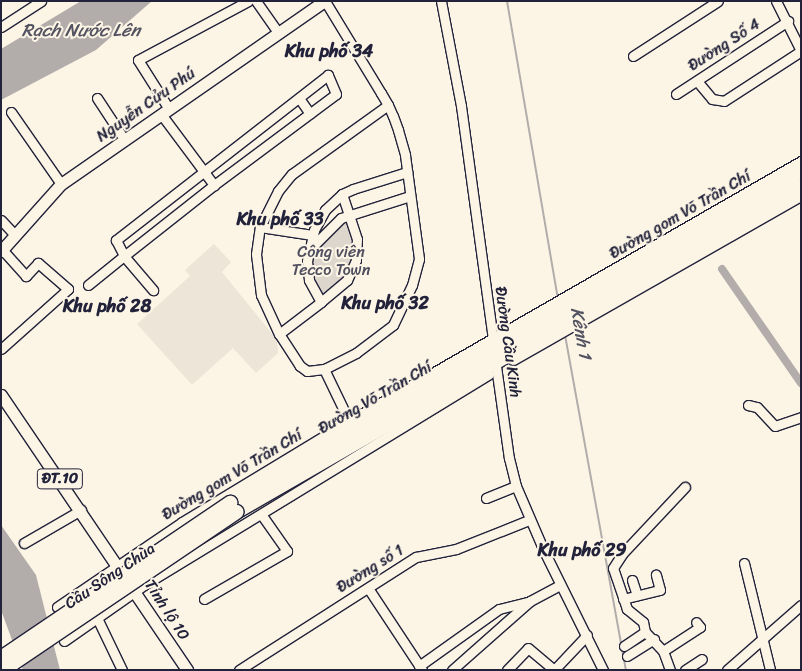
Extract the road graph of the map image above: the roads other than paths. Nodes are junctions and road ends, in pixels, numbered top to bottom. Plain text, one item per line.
1 (41, 1) edge
2 (248, 1) edge
3 (256, 1) edge
4 (325, 1) edge
5 (441, 1) edge
6 (718, 1) edge
7 (776, 1) edge
8 (788, 21) junction
9 (1, 27) edge
10 (278, 33) junction
11 (801, 51) edge
12 (633, 56) dead end
13 (697, 81) junction
14 (676, 94) dead end
15 (97, 98) dead end
16 (299, 98) junction
17 (388, 105) junction
18 (11, 112) dead end
19 (165, 112) junction
20 (310, 114) junction
21 (257, 130) junction
22 (124, 139) junction
23 (268, 145) junction
24 (801, 161) edge
25 (204, 171) junction
26 (801, 171) edge
27 (407, 172) junction
28 (61, 184) junction
29 (214, 185) junction
30 (801, 186) edge
31 (342, 194) junction
32 (410, 196) junction
33 (801, 196) edge
34 (166, 201) junction
35 (349, 214) junction
36 (176, 216) junction
37 (1, 220) edge
38 (260, 227) junction
39 (15, 235) junction
40 (312, 236) junction
41 (2, 250) edge
42 (308, 255) junction
43 (124, 256) junction
44 (88, 284) dead end
45 (152, 290) dead end
46 (321, 302) junction
47 (579, 307) junction
48 (545, 332) junction
49 (279, 334) junction
50 (1, 349) edge
51 (495, 355) junction
52 (324, 369) junction
53 (1, 395) edge
54 (748, 405) dead end
55 (801, 417) edge
56 (350, 421) junction
57 (516, 486) junction
58 (685, 487) dead end
59 (486, 498) dead end
60 (233, 508) junction
61 (80, 510) junction
62 (261, 514) junction
63 (529, 520) junction
64 (24, 543) dead end
65 (744, 563) dead end
66 (118, 565) junction
67 (656, 575) dead end
68 (632, 580) dead end
69 (560, 585) junction
70 (368, 588) junction
71 (136, 591) junction
72 (637, 595) junction
73 (204, 599) dead end
74 (623, 599) junction
75 (530, 601) junction
76 (801, 605) edge
77 (57, 607) dead end
78 (97, 618) junction
79 (696, 622) dead end
80 (645, 632) junction
81 (587, 635) junction
82 (763, 638) junction
83 (654, 639) junction
84 (64, 641) dead end
85 (624, 646) dead end
86 (663, 652) junction
87 (627, 656) dead end
88 (1, 658) edge
89 (702, 659) dead end
90 (420, 668) edge
91 (670, 669) edge
92 (3, 670) edge
93 (122, 670) edge
94 (187, 670) edge
95 (239, 670) edge
96 (452, 670) edge
97 (507, 670) edge
98 (554, 670) edge
99 (603, 670) edge
100 (685, 670) edge
101 (727, 670) edge
102 (770, 670) edge

1 - 9 street
2 - 19 street
3 - 10 street
4 - 10 main road, Nguyễn Cửu Phú
4 - 17 street
5 - 51 street, Đường Cầu Kinh
6 - 12 street
7 - 8 street
8 - 11 street
8 - 13 street, Đường Số 4
10 - 19 main road, Nguyễn Cửu Phú
11 - 13 street
13 - 14 street, Đường Số 4
15 - 22 street
16 - 20 street
16 - 20 street
16 - 21 street
17 - 27 street
17 - 38 street
18 - 28 street
19 - 22 main road, Nguyễn Cửu Phú
19 - 25 street
20 - 23 street
21 - 23 street
21 - 25 street
22 - 28 main road, Nguyễn Cửu Phú
23 - 29 street
24 - 47 street, Đường gom Võ Trần Chí
25 - 29 street
25 - 34 street
26 - 47 highway
27 - 31 street
27 - 32 street
28 - 39 main road, Nguyễn Cửu Phú
29 - 36 street
30 - 47 highway
31 - 35 street
31 - 40 street
32 - 35 street
32 - 52 street
33 - 47 street
34 - 36 street
34 - 43 street
35 - 42 street
35 - 46 street
36 - 43 street
37 - 39 street
38 - 40 street
38 - 49 street
39 - 41 main road, Nguyễn Cửu Phú
40 - 42 street
41 - 50 street
42 - 46 street
43 - 44 street
43 - 45 street
46 - 49 street
47 - 48 highway, Đường Võ Trần Chí
47 - 48 street, Đường gom Võ Trần Chí
47 - 51 street, Đường gom Võ Trần Chí
48 - 51 highway, Đường Võ Trần Chí
48 - 51 street, Đường gom Võ Trần Chí
49 - 52 street
51 - 56 street, Đường gom Võ Trần Chí
51 - 57 street, Đường Cầu Kinh
51 - 60 highway, Đường Võ Trần Chí
51 - 62 street, Đường gom Võ Trần Chí
52 - 56 street
53 - 61 main road, Tỉnh lộ 10 / ĐT.10
54 - 55 street
56 - 66 street, Đường gom Võ Trần Chí
57 - 59 street
57 - 63 street, Đường Cầu Kinh
58 - 74 street
60 - 88 highway, Cầu Sông Chùa, bridge
60 - 92 highway, Cầu Sông Chùa, bridge
61 - 64 street
61 - 66 main road, Tỉnh lộ 10 / ĐT.10
62 - 71 street, Đường gom Võ Trần Chí
62 - 73 street
63 - 69 street, Đường Cầu Kinh
63 - 70 street, Đường số 1
65 - 82 street
66 - 71 main road, Tỉnh lộ 10 / ĐT.10
66 - 77 street, Đường gom Võ Trần Chí
67 - 72 street
68 - 72 street
69 - 75 street
69 - 81 street, Đường Cầu Kinh
70 - 90 street
70 - 95 street, Đường số 1
71 - 78 street, Đường gom Võ Trần Chí
71 - 94 main road, Tỉnh lộ 10 / ĐT.10
72 - 74 street
74 - 80 street
75 - 90 street
75 - 96 street
76 - 82 street
78 - 84 street, Đường gom Võ Trần Chí
78 - 93 street
79 - 86 street
80 - 83 street
80 - 85 street
81 - 98 street
81 - 99 street, Đường Cầu Kinh
82 - 101 street
82 - 102 street
83 - 86 street
83 - 87 street
86 - 91 street
89 - 100 street
97 - 98 street

